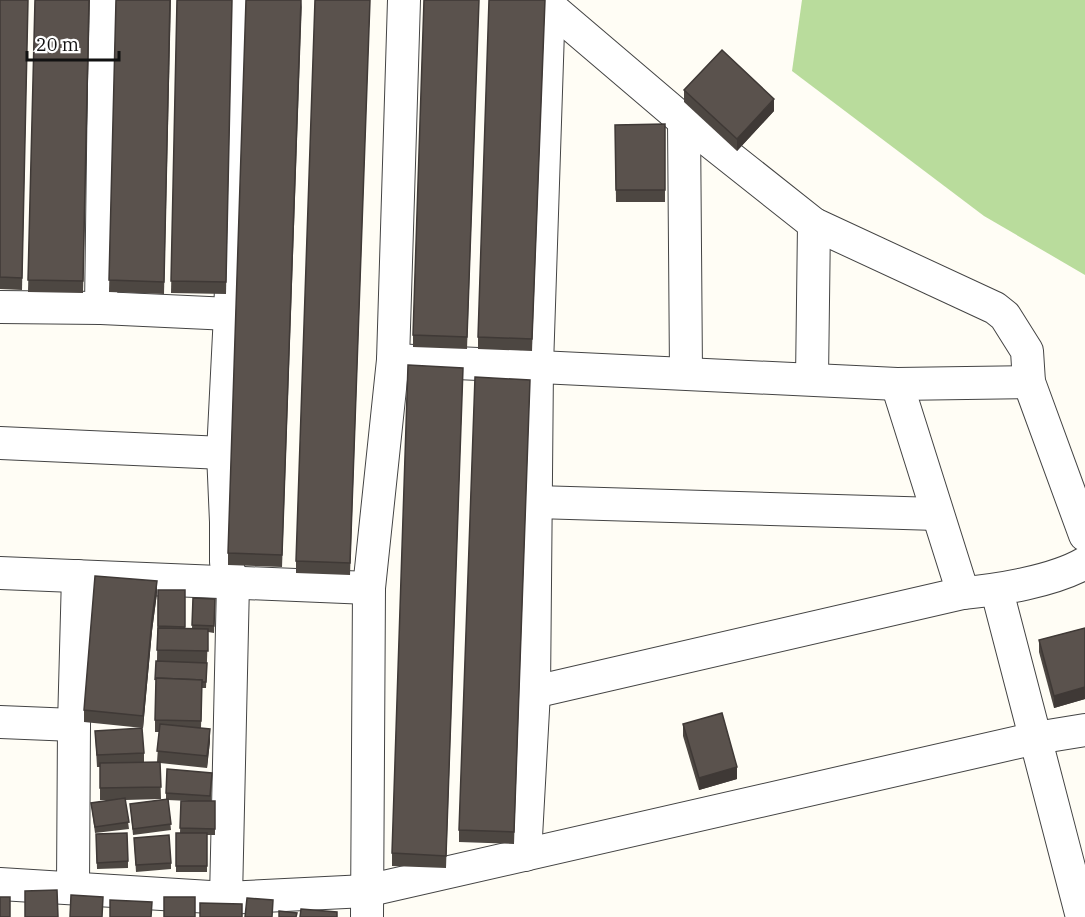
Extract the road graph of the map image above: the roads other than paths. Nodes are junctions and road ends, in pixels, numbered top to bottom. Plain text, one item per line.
1 (105, 0) edge
2 (242, 0) edge
3 (404, 0) edge
4 (549, 3) edge
5 (684, 122) junction
6 (814, 224) junction
7 (0, 307) edge
8 (100, 308) junction
9 (230, 314) junction
10 (393, 360) junction
11 (537, 366) junction
12 (686, 373) junction
13 (812, 380) junction
14 (1029, 382) junction
15 (897, 384) junction
16 (0, 443) edge
17 (223, 453) junction
18 (536, 502) junction
19 (937, 514) junction
20 (1085, 535) edge
21 (1085, 563) edge
22 (0, 573) edge
23 (78, 576) junction
24 (233, 583) junction
25 (369, 588) junction
26 (997, 591) junction
27 (963, 594) junction
28 (534, 692) junction
29 (0, 722) edge
30 (74, 725) junction
31 (1085, 730) edge
32 (1036, 738) junction
33 (525, 855) junction
34 (0, 884) edge
35 (73, 887) junction
36 (226, 898) junction
37 (366, 904) edge
38 (1082, 917) edge

1 - 8 street
2 - 9 street
3 - 10 street
4 - 5 street
4 - 11 street
5 - 6 street
5 - 12 street
6 - 13 street
6 - 14 street
7 - 8 street
8 - 9 street
9 - 17 street
10 - 11 street
10 - 25 street
11 - 12 street
11 - 18 street
12 - 13 street
13 - 15 street
14 - 15 street
14 - 20 street
15 - 19 street
16 - 17 street
17 - 24 street
18 - 19 street
18 - 28 street
19 - 27 street
21 - 26 street
22 - 23 street
23 - 24 street
23 - 30 street
24 - 25 street
24 - 36 street
25 - 37 street
26 - 27 street
26 - 32 street
27 - 28 street
28 - 33 street
29 - 30 street
30 - 35 street
31 - 32 street
32 - 33 street
32 - 38 street
33 - 37 street
34 - 35 street
35 - 36 street
36 - 37 street

